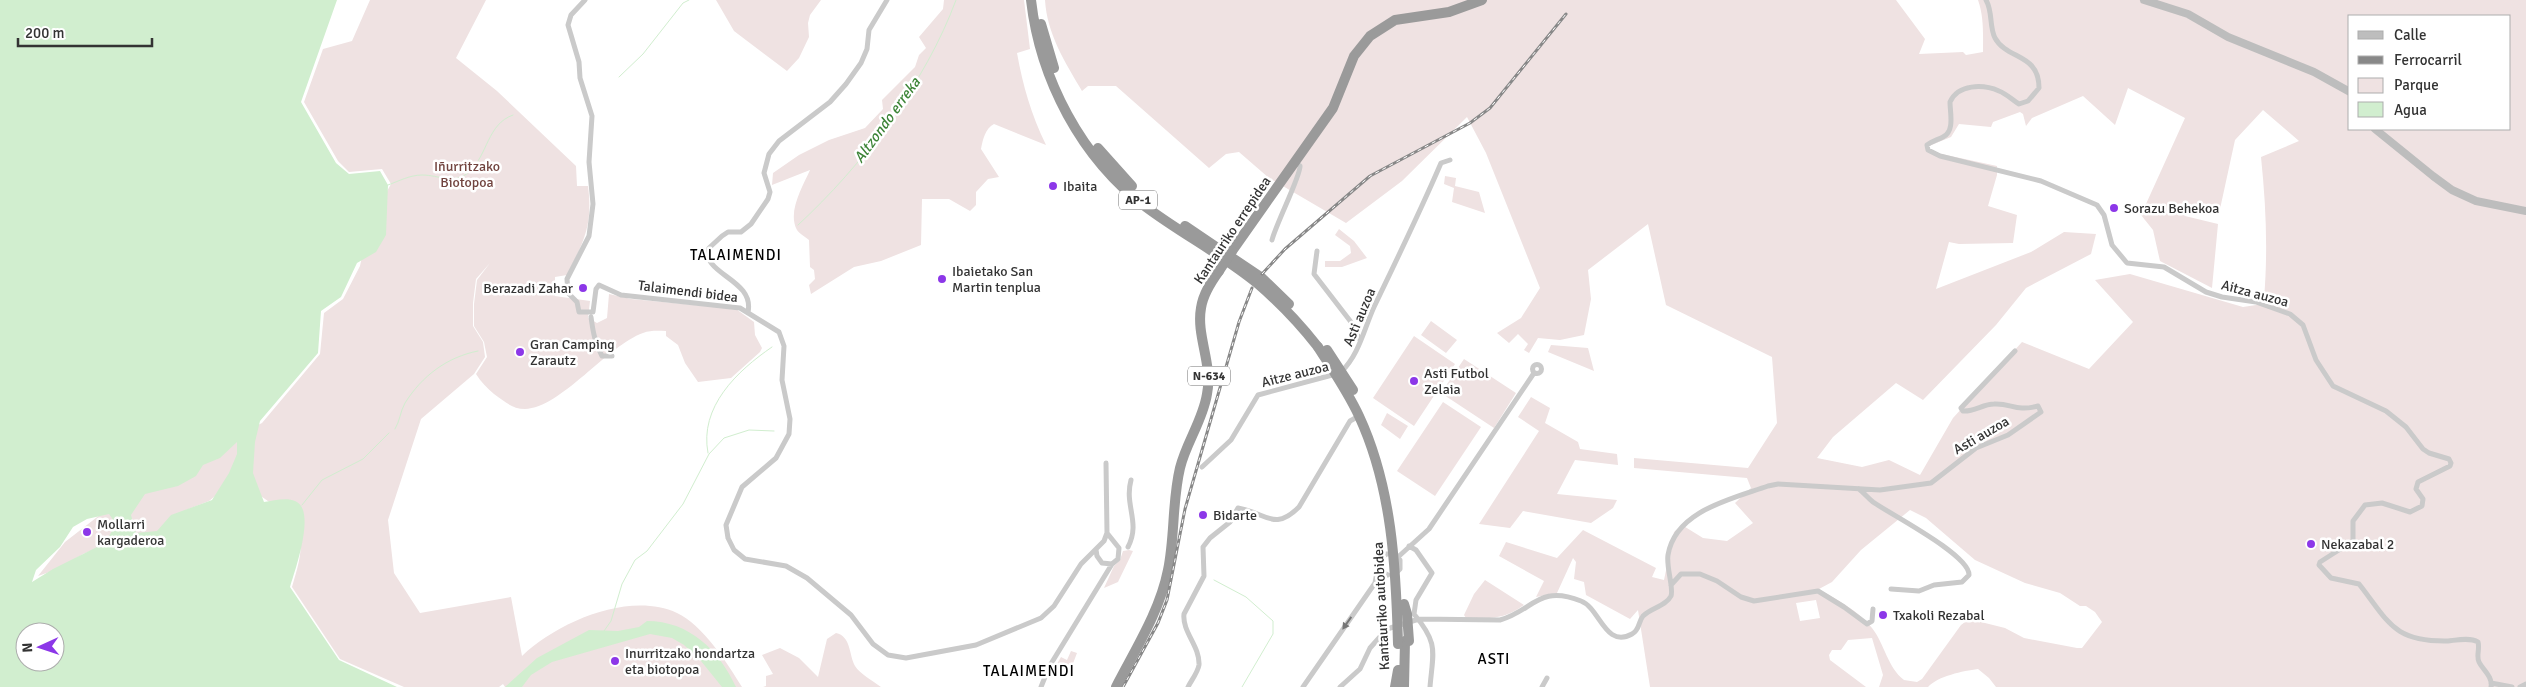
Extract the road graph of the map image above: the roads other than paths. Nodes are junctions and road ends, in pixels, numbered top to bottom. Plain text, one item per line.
1 (585, 0) edge
2 (887, 0) edge
3 (1031, 0) edge
4 (1037, 0) edge
5 (1482, 0) edge
6 (1986, 0) edge
7 (2144, 0) edge
8 (2348, 91) edge
9 (2376, 130) edge
10 (1450, 160) dead end
11 (1295, 163) junction
12 (2526, 211) edge
13 (1272, 240) dead end
14 (1317, 252) dead end
15 (748, 312) junction
16 (591, 315) junction
17 (1360, 341) junction
18 (1321, 346) junction
19 (2015, 351) dead end
20 (612, 356) dead end
21 (1534, 373) dead end
22 (1339, 374) junction
23 (1361, 415) junction
24 (1106, 463) dead end
25 (1202, 467) dead end
26 (1131, 480) dead end
27 (1859, 488) junction
28 (1108, 533) junction
29 (1104, 541) junction
30 (1115, 543) junction
31 (1394, 545) junction
32 (1128, 547) dead end
33 (1406, 548) junction
34 (1096, 550) junction
35 (1386, 554) junction
36 (1396, 555) junction
37 (1088, 558) junction
38 (1101, 562) junction
39 (1112, 564) junction
40 (1378, 565) junction
41 (1107, 571) junction
42 (1387, 575) junction
43 (1375, 583) junction
44 (1671, 585) junction
45 (1891, 589) dead end
46 (1873, 609) dead end
47 (1419, 619) junction
48 (1404, 642) junction
49 (1548, 678) dead end
50 (2526, 684) edge
51 (2491, 685) edge
52 (1040, 687) edge
53 (1116, 687) edge
54 (1188, 687) edge
55 (1303, 687) edge
56 (1340, 687) edge
57 (1396, 687) edge
58 (1404, 687) edge
59 (1410, 687) edge
60 (1430, 687) edge
61 (1542, 687) edge
62 (2512, 687) edge
63 (2520, 687) edge

1 - 16 street
2 - 15 street
3 - 18 highway, Kantauriko autobidea / AP-1
4 - 18 highway, Kantauriko autobidea / AP-1
5 - 11 highway, Kantauriko errepidea / N-634
6 - 51 street, Aitza auzoa
7 - 8 main road
9 - 12 main road
10 - 17 street, Asti auzoa
11 - 13 street
11 - 53 highway, Kantauriko errepidea / N-634, bridge
14 - 17 street
15 - 16 street, Talaimendi bidea
15 - 37 street, Talaimendi bidea
16 - 20 street, Talaimendi bidea
17 - 22 street, Asti auzoa
18 - 48 highway, Kantauriko autobidea / AP-1, bridge
18 - 48 highway, Kantauriko autobidea / AP-1, bridge
19 - 27 street, Asti auzoa
21 - 33 street
22 - 23 street
22 - 25 street, Aitze auzoa
23 - 31 street
23 - 54 street
24 - 28 street
26 - 32 street
27 - 44 street, Asti auzoa
27 - 45 street
28 - 29 street
28 - 30 street
29 - 30 street
29 - 34 street
30 - 39 street
31 - 33 street
31 - 35 street
31 - 36 street
33 - 36 street
33 - 47 street
34 - 37 street, Talaimendi bidea
34 - 38 street
35 - 36 street
35 - 40 street
36 - 42 street
37 - 38 street
38 - 39 street
38 - 41 street
39 - 41 street
40 - 42 street
40 - 43 street
41 - 52 street
42 - 43 street
43 -> 55 street
44 - 46 street
44 - 47 street
47 - 56 street
47 - 60 street
48 - 57 highway, Kantauriko autobidea / AP-1
48 - 58 highway, Kantauriko autobidea / AP-1
48 - 59 highway
49 - 61 street
50 - 63 street
51 - 62 street

